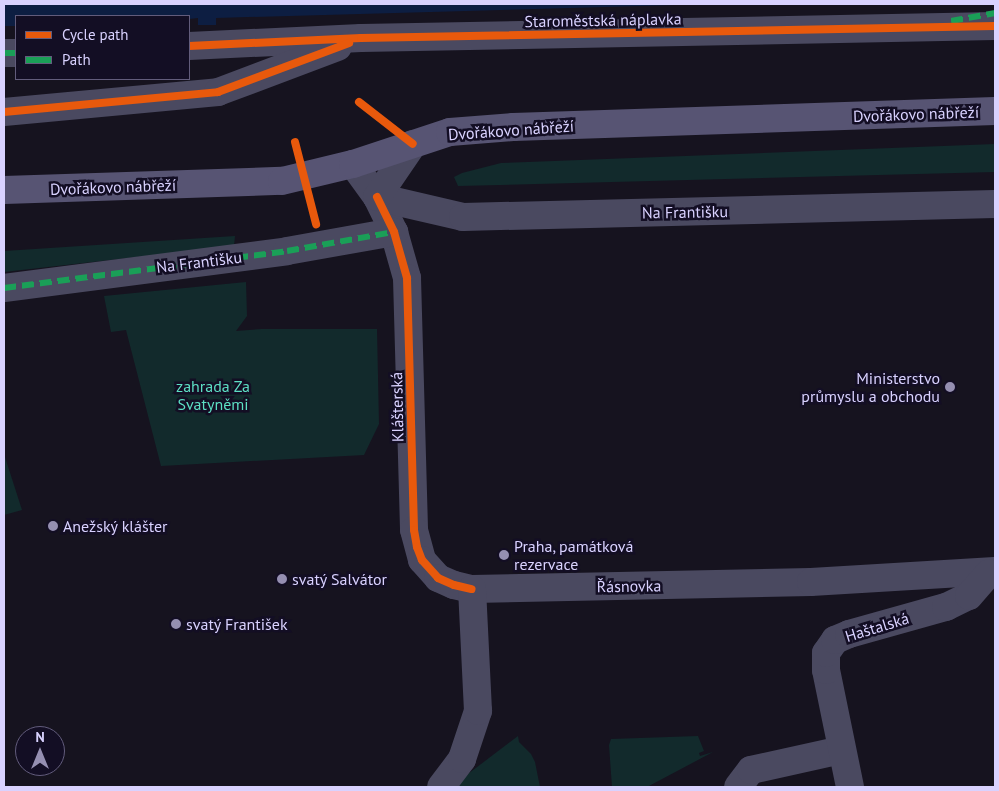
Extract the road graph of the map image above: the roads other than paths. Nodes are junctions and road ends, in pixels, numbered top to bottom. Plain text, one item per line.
1 (995, 13) edge
2 (924, 26) junction
3 (995, 26) edge
4 (361, 38) junction
5 (190, 46) edge
6 (995, 111) edge
7 (4, 112) edge
8 (413, 144) junction
9 (353, 164) junction
10 (4, 190) edge
11 (377, 197) junction
12 (995, 204) edge
13 (394, 232) junction
14 (4, 288) edge
15 (992, 572) edge
16 (472, 589) junction
17 (841, 750) junction
18 (441, 787) edge
19 (738, 787) edge
20 (850, 787) edge

1 - 2 street, Staroměstská náplavka
2 - 3 street, Staroměstská náplavka
2 - 4 street, Staroměstská náplavka
4 - 5 street, Staroměstská náplavka
4 - 7 street, Staroměstská náplavka
6 - 8 street, Dvořákovo nábřeží
8 - 9 street, Dvořákovo nábřeží
8 - 11 street
9 - 10 street, Dvořákovo nábřeží
9 - 11 street, Klášterská
11 - 12 street, Na Františku
11 - 13 street, Klášterská
13 - 14 street, Na Františku
13 - 16 street, Klášterská
15 - 16 street, Řásnovka
15 - 17 street, Haštalská
16 - 18 street
17 - 19 street
17 - 20 street, Haštalská

